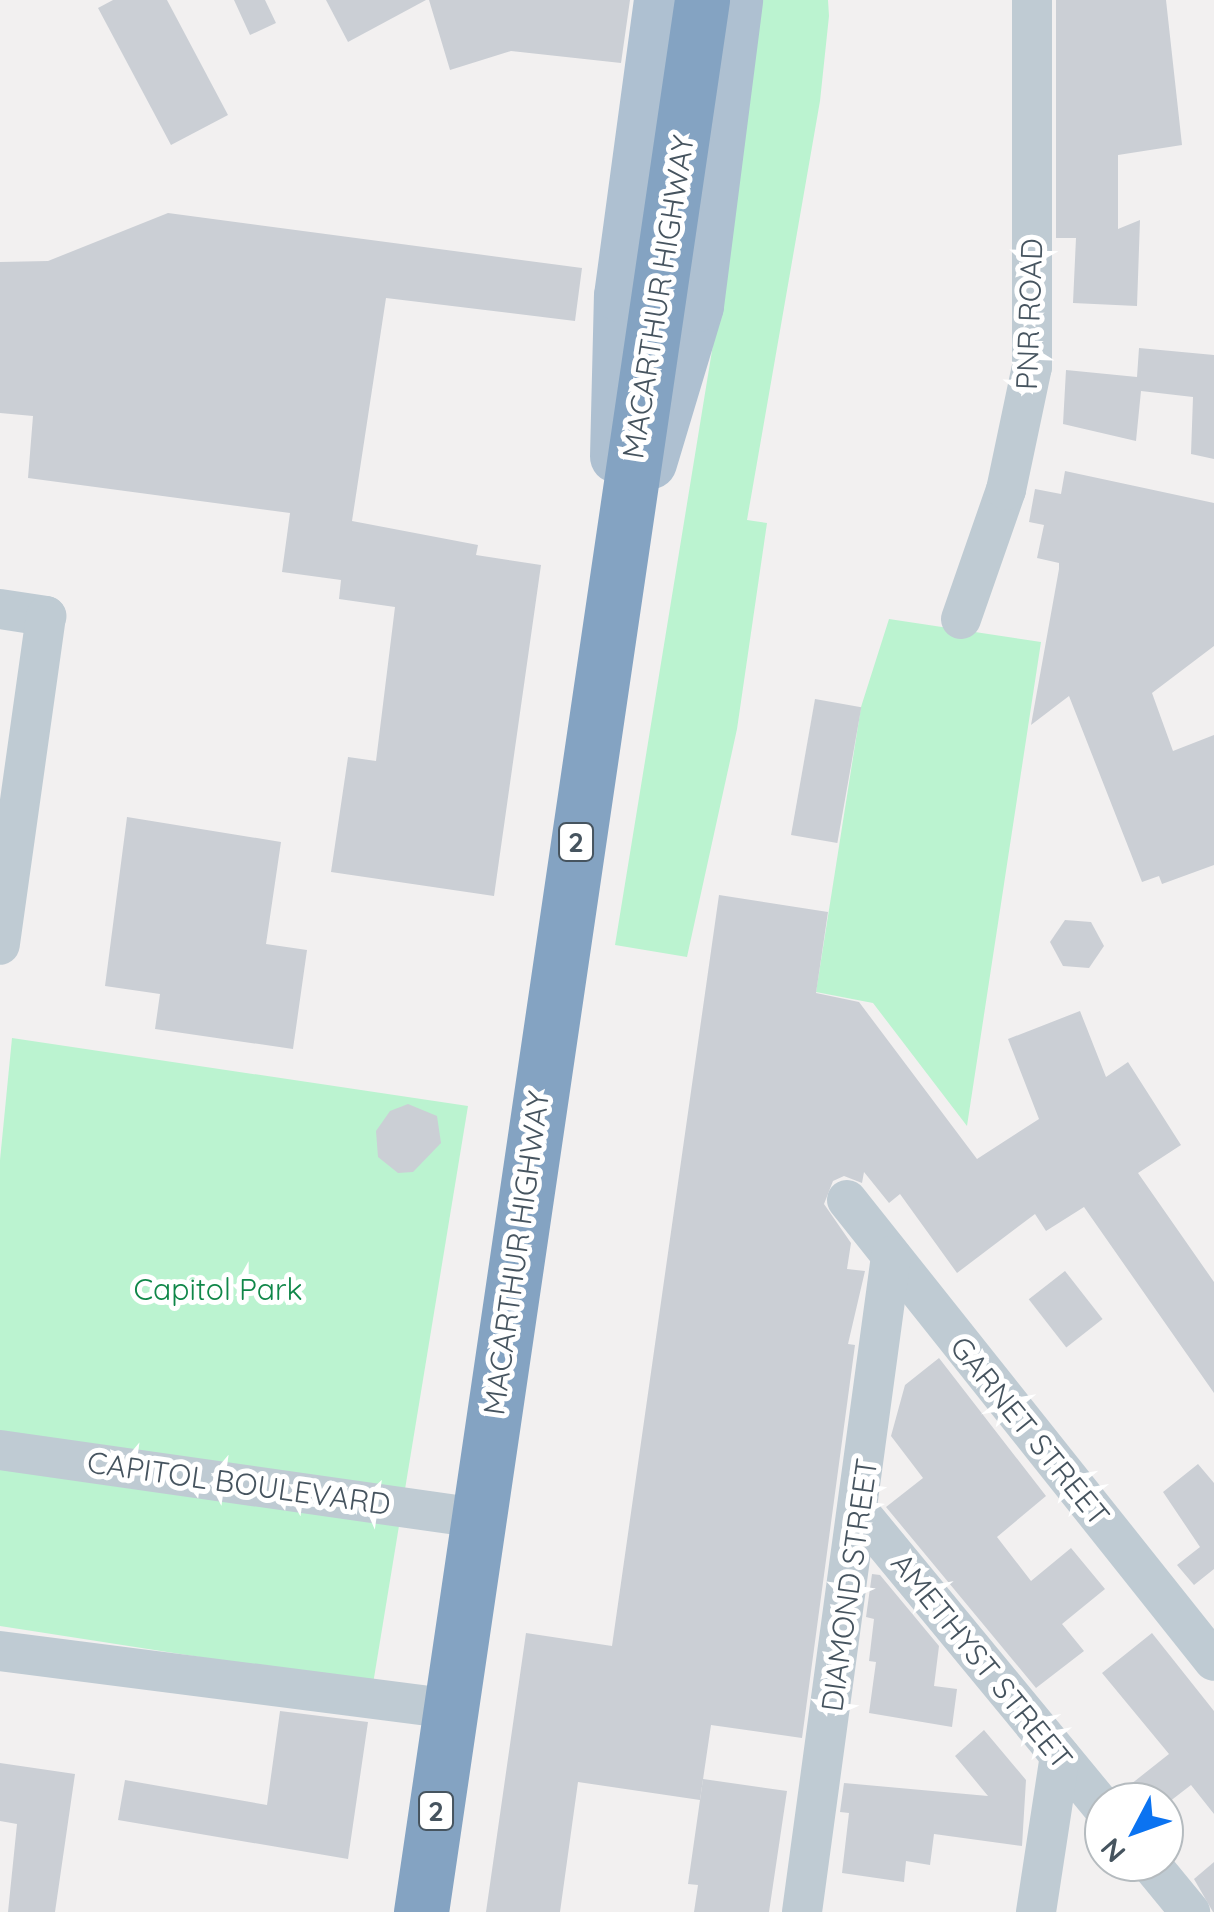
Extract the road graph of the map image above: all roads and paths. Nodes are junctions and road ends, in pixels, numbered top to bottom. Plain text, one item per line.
1 (660, 0) edge
2 (702, 0) edge
3 (736, 0) edge
4 (1032, 0) edge
5 (613, 594) junction
6 (0, 609) edge
7 (961, 619) dead end
8 (0, 944) edge
9 (847, 1200) dead end
10 (891, 1256) junction
11 (0, 1450) edge
12 (860, 1513) junction
13 (478, 1518) junction
14 (0, 1651) edge
15 (1214, 1661) edge
16 (451, 1710) junction
17 (1060, 1756) junction
18 (1084, 1784) edge
19 (1165, 1882) edge
20 (421, 1912) edge
21 (802, 1912) edge
22 (1036, 1912) edge
23 (1190, 1912) edge

1 - 5 main road, MACARTHUR HIGHWAY
2 - 5 highway, MACARTHUR HIGHWAY / 2
3 - 5 main road, MACARTHUR HIGHWAY
4 - 7 street, PNR ROAD
5 - 13 highway, MACARTHUR HIGHWAY / 2
6 - 8 street
9 - 10 street, GARNET STREET
10 - 12 street, DIAMOND STREET
10 - 15 street, GARNET STREET
11 - 13 street, CAPITOL BOULEVARD
12 - 17 street, AMETHYST STREET
12 - 21 street, DIAMOND STREET
13 - 16 highway, MACARTHUR HIGHWAY / 2
14 - 16 street
16 - 20 highway, MACARTHUR HIGHWAY / 2
17 - 18 street, AMETHYST STREET
17 - 22 street
19 - 23 street

